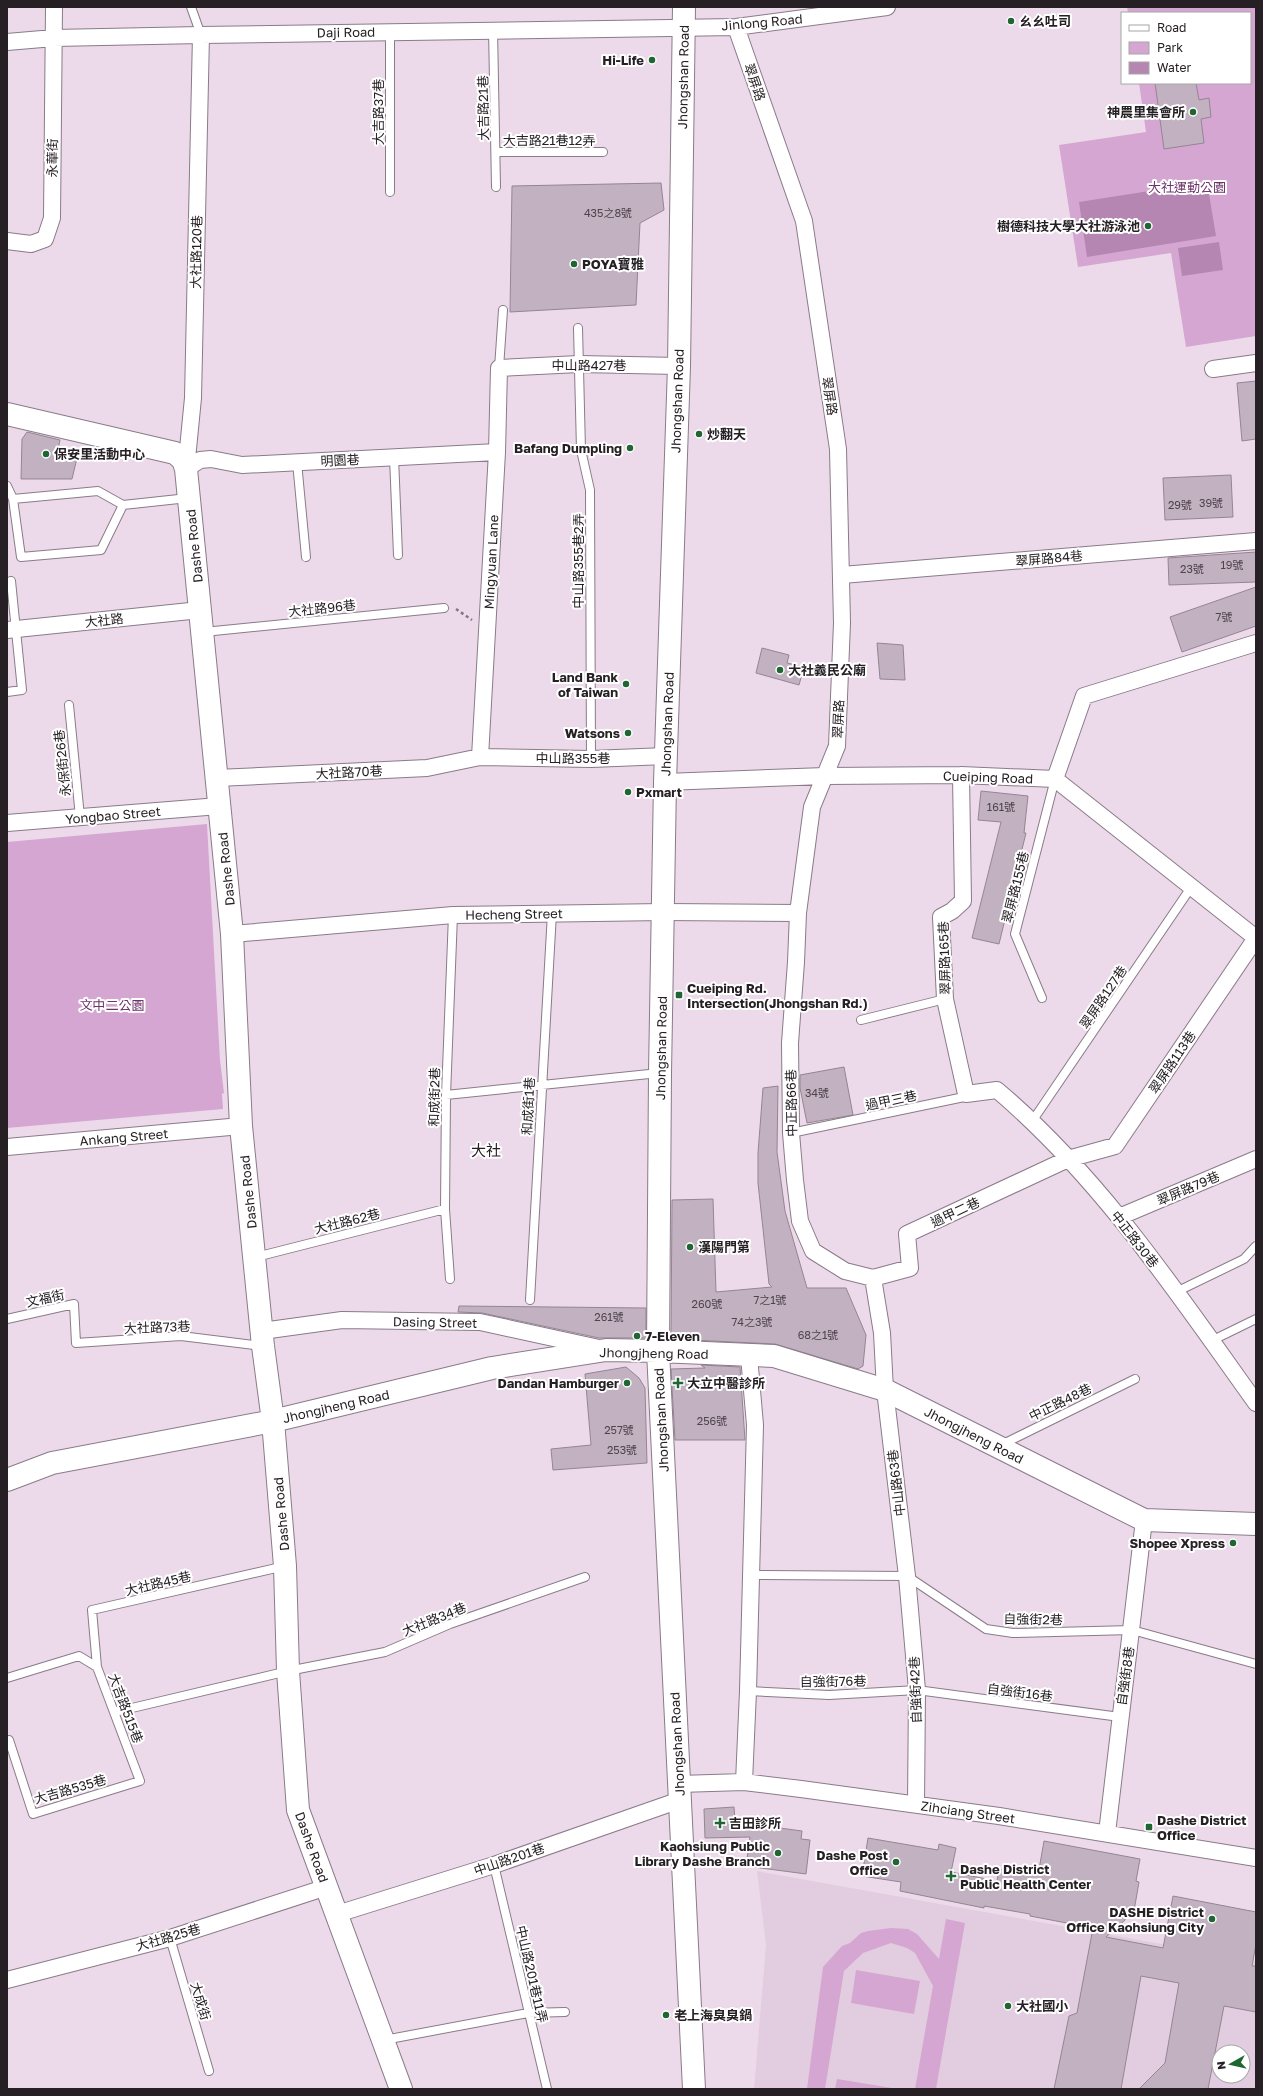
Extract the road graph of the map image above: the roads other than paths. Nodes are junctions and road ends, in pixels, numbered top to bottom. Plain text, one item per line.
1 (54, 7) edge
2 (191, 7) edge
3 (887, 7) edge
4 (684, 17) edge
5 (736, 27) junction
6 (493, 29) junction
7 (390, 32) junction
8 (201, 35) junction
9 (54, 38) junction
10 (7, 42) edge
11 (496, 152) junction
12 (603, 152) dead end
13 (496, 186) dead end
14 (390, 192) dead end
15 (7, 241) edge
16 (503, 310) dead end
17 (578, 328) dead end
18 (1256, 363) edge
19 (579, 364) junction
20 (679, 366) junction
21 (499, 368) junction
22 (1213, 369) dead end
23 (7, 414) edge
24 (497, 452) junction
25 (394, 457) junction
26 (297, 462) junction
27 (186, 470) junction
28 (7, 486) edge
29 (13, 498) junction
30 (189, 498) junction
31 (123, 505) junction
32 (1256, 541) edge
33 (398, 555) dead end
34 (306, 557) dead end
35 (842, 575) junction
36 (11, 581) dead end
37 (444, 608) road end
38 (200, 610) junction
39 (11, 629) edge
40 (202, 632) junction
41 (1256, 643) edge
42 (7, 692) edge
43 (69, 705) dead end
44 (666, 756) junction
45 (480, 757) junction
46 (592, 759) junction
47 (961, 775) junction
48 (825, 776) junction
49 (217, 778) junction
50 (1055, 779) junction
51 (665, 782) junction
52 (219, 806) junction
53 (80, 817) junction
54 (7, 823) edge
55 (1192, 886) junction
56 (664, 912) junction
57 (552, 913) junction
58 (798, 913) junction
59 (452, 914) junction
60 (232, 934) junction
61 (1256, 938) edge
62 (1042, 998) dead end
63 (945, 999) junction
64 (861, 1020) dead end
65 (660, 1073) junction
66 (541, 1085) junction
67 (997, 1090) junction
68 (446, 1095) junction
69 (1033, 1120) junction
70 (241, 1126) junction
71 (791, 1133) junction
72 (7, 1147) edge
73 (1256, 1159) edge
74 (1068, 1160) junction
75 (445, 1209) junction
76 (1119, 1217) junction
77 (1256, 1246) edge
78 (254, 1257) junction
79 (872, 1278) junction
80 (450, 1279) dead end
81 (1176, 1292) junction
82 (530, 1300) dead end
83 (7, 1319) edge
84 (1256, 1319) edge
85 (262, 1338) junction
86 (1211, 1341) junction
87 (76, 1343) joint
88 (606, 1350) junction
89 (658, 1351) junction
90 (749, 1356) junction
91 (1135, 1379) dead end
92 (885, 1390) junction
93 (1256, 1403) edge
94 (273, 1421) junction
95 (996, 1447) junction
96 (7, 1480) edge
97 (1144, 1520) junction
98 (1256, 1524) edge
99 (285, 1566) junction
100 (750, 1575) junction
101 (908, 1576) junction
102 (585, 1577) dead end
103 (1132, 1630) junction
104 (1256, 1664) edge
105 (98, 1667) junction
106 (288, 1671) junction
107 (7, 1678) edge
108 (917, 1690) junction
109 (748, 1692) junction
110 (115, 1712) junction
111 (1120, 1717) junction
112 (8, 1740) dead end
113 (140, 1781) joint
114 (744, 1782) junction
115 (680, 1792) junction
116 (916, 1804) junction
117 (1107, 1833) junction
118 (1256, 1858) edge
119 (494, 1865) junction
120 (327, 1887) junction
121 (337, 1914) junction
122 (170, 1938) junction
123 (7, 1980) edge
124 (565, 2012) dead end
125 (528, 2013) junction
126 (383, 2040) junction
127 (209, 2070) dead end
128 (401, 2089) edge
129 (547, 2089) edge
130 (694, 2089) edge

1 - 9 street
2 - 8 lane
3 - 5 street, Jinlong Road
4 - 5 street, Jinlong Road
4 - 6 street, Daji Road
4 - 20 main road, Jhongshan Road
5 - 35 street, 翠屏路
6 - 7 street, Daji Road
6 - 11 lane, 大吉路21巷
7 - 8 street, Daji Road
7 - 14 lane, 大吉路37巷
8 - 9 street, Daji Road
8 - 27 street, 大社路120巷
9 - 10 street, Daji Road
9 - 15 street, 永華街
11 - 12 lane, 大吉路21巷12弄
11 - 13 lane, 大吉路21巷
16 - 21 lane
17 - 19 lane, 中山路355巷2弄
18 - 22 street
19 - 20 street, 中山路427巷
19 - 21 street, 中山路427巷
19 - 46 lane, 中山路355巷2弄
20 - 44 main road, Jhongshan Road
21 - 24 street, Mingyuan Lane
23 - 27 main road, Dashe Road
24 - 25 street, 明園巷
24 - 45 street, Mingyuan Lane
25 - 26 street, 明園巷
25 - 33 lane
26 - 27 street, 明園巷
26 - 34 lane
27 - 30 main road, Dashe Road
28 - 29 lane
29 - 31 lane
29 - 31 lane
30 - 31 lane
30 - 38 main road, Dashe Road
32 - 35 street, 翠屏路84巷
35 - 48 street, 翠屏路
36 - 39 lane
37 - 40 lane, 大社路96巷
38 - 39 street, 大社路
38 - 40 main road, Dashe Road
39 - 42 lane
40 - 49 main road, Dashe Road
41 - 50 street
43 - 53 lane, 永保街26巷
44 - 46 street, 中山路355巷
44 - 51 main road, Jhongshan Road
45 - 46 street, 中山路355巷
45 - 49 street, 大社路70巷
47 - 48 street, Cueiping Road
47 - 50 street, Cueiping Road
47 - 63 street, 翠屏路165巷
48 - 51 street, Cueiping Road
48 - 58 street, 中正路66巷
49 - 52 main road, Dashe Road
50 - 55 street
50 - 62 lane, 翠屏路155巷
51 - 56 main road, Jhongshan Road
52 - 53 street, Yongbao Street
52 - 60 main road, Dashe Road
53 - 54 street, Yongbao Street
55 - 61 street
55 - 69 lane, 翠屏路127巷
56 - 57 street, Hecheng Street
56 - 58 street, Hecheng Street
56 - 65 main road, Jhongshan Road
57 - 59 street, Hecheng Street
57 - 66 lane, 和成街1巷
58 - 71 street, 中正路66巷
59 - 60 street, Hecheng Street
59 - 68 lane, 和成街2巷
60 - 70 main road, Dashe Road
61 - 74 street, 翠屏路113巷
63 - 64 lane
63 - 67 street, 翠屏路165巷
65 - 66 lane
65 - 89 main road, Jhongshan Road
66 - 68 lane
66 - 82 lane, 和成街1巷
67 - 69 street, 中正路30巷
67 - 71 lane, 過甲三巷
68 - 75 lane, 和成街2巷
69 - 74 street, 中正路30巷
70 - 72 street, Ankang Street
70 - 78 main road, Dashe Road
71 - 79 street, 中正路66巷
73 - 76 street, 翠屏路79巷
74 - 76 street, 中正路30巷
74 - 79 street, 過甲二巷
75 - 78 lane, 大社路62巷
75 - 80 lane, 和成街2巷
76 - 81 street, 中正路30巷
77 - 81 lane
78 - 85 main road, Dashe Road
79 - 92 street
81 - 86 street, 中正路30巷
83 - 87 lane, 文福街
84 - 86 lane
85 - 87 lane, 大社路73巷
85 - 88 street, Dasing Street
85 - 94 main road, Dashe Road
86 - 93 street, 中正路30巷
88 - 89 main road, Jhongjheng Road
88 - 94 main road, Jhongjheng Road
89 - 90 main road, Jhongjheng Road
89 - 115 main road, Jhongshan Road
90 - 92 main road, Jhongjheng Road
90 - 100 street
91 - 95 lane, 中正路48巷
92 - 95 main road, Jhongjheng Road
92 - 101 street, 中山路63巷
94 - 96 main road, Jhongjheng Road
94 - 99 main road, Dashe Road
95 - 97 main road, Jhongjheng Road
97 - 98 main road, Jhongjheng Road
97 - 103 street, 自強街8巷
99 - 105 lane, 大社路45巷
99 - 106 main road, Dashe Road
100 - 101 lane
100 - 109 street
101 - 103 lane, 自強街2巷
101 - 108 street, 自強街42巷
102 - 106 lane, 大社路34巷
103 - 104 lane, 自強街2巷
103 - 111 street, 自強街8巷
105 - 107 lane, 大吉路515巷
105 - 110 lane, 大吉路515巷
106 - 110 lane, 大社路34巷
106 - 120 main road, Dashe Road
108 - 109 lane, 自強街76巷
108 - 111 lane, 自強街16巷
108 - 116 street, 自強街42巷
109 - 114 street
110 - 113 lane, 大吉路515巷
111 - 117 street, 自強街8巷
112 - 113 lane, 大吉路535巷
114 - 115 street, Zihciang Street
114 - 116 street, Zihciang Street
115 - 119 street, 中山路201巷
115 - 130 main road, Jhongshan Road
116 - 117 street, Zihciang Street
117 - 118 street, Zihciang Street
119 - 121 street, 中山路201巷
119 - 125 lane, 中山路201巷11弄
120 - 121 main road, Dashe Road
120 - 122 street, 大社路25巷
121 - 126 main road, Dashe Road
122 - 123 street, 大社路25巷
122 - 127 lane, 大成街
124 - 125 lane
125 - 126 lane
125 - 129 lane, 中山路201巷11弄
126 - 128 main road, Dashe Road

